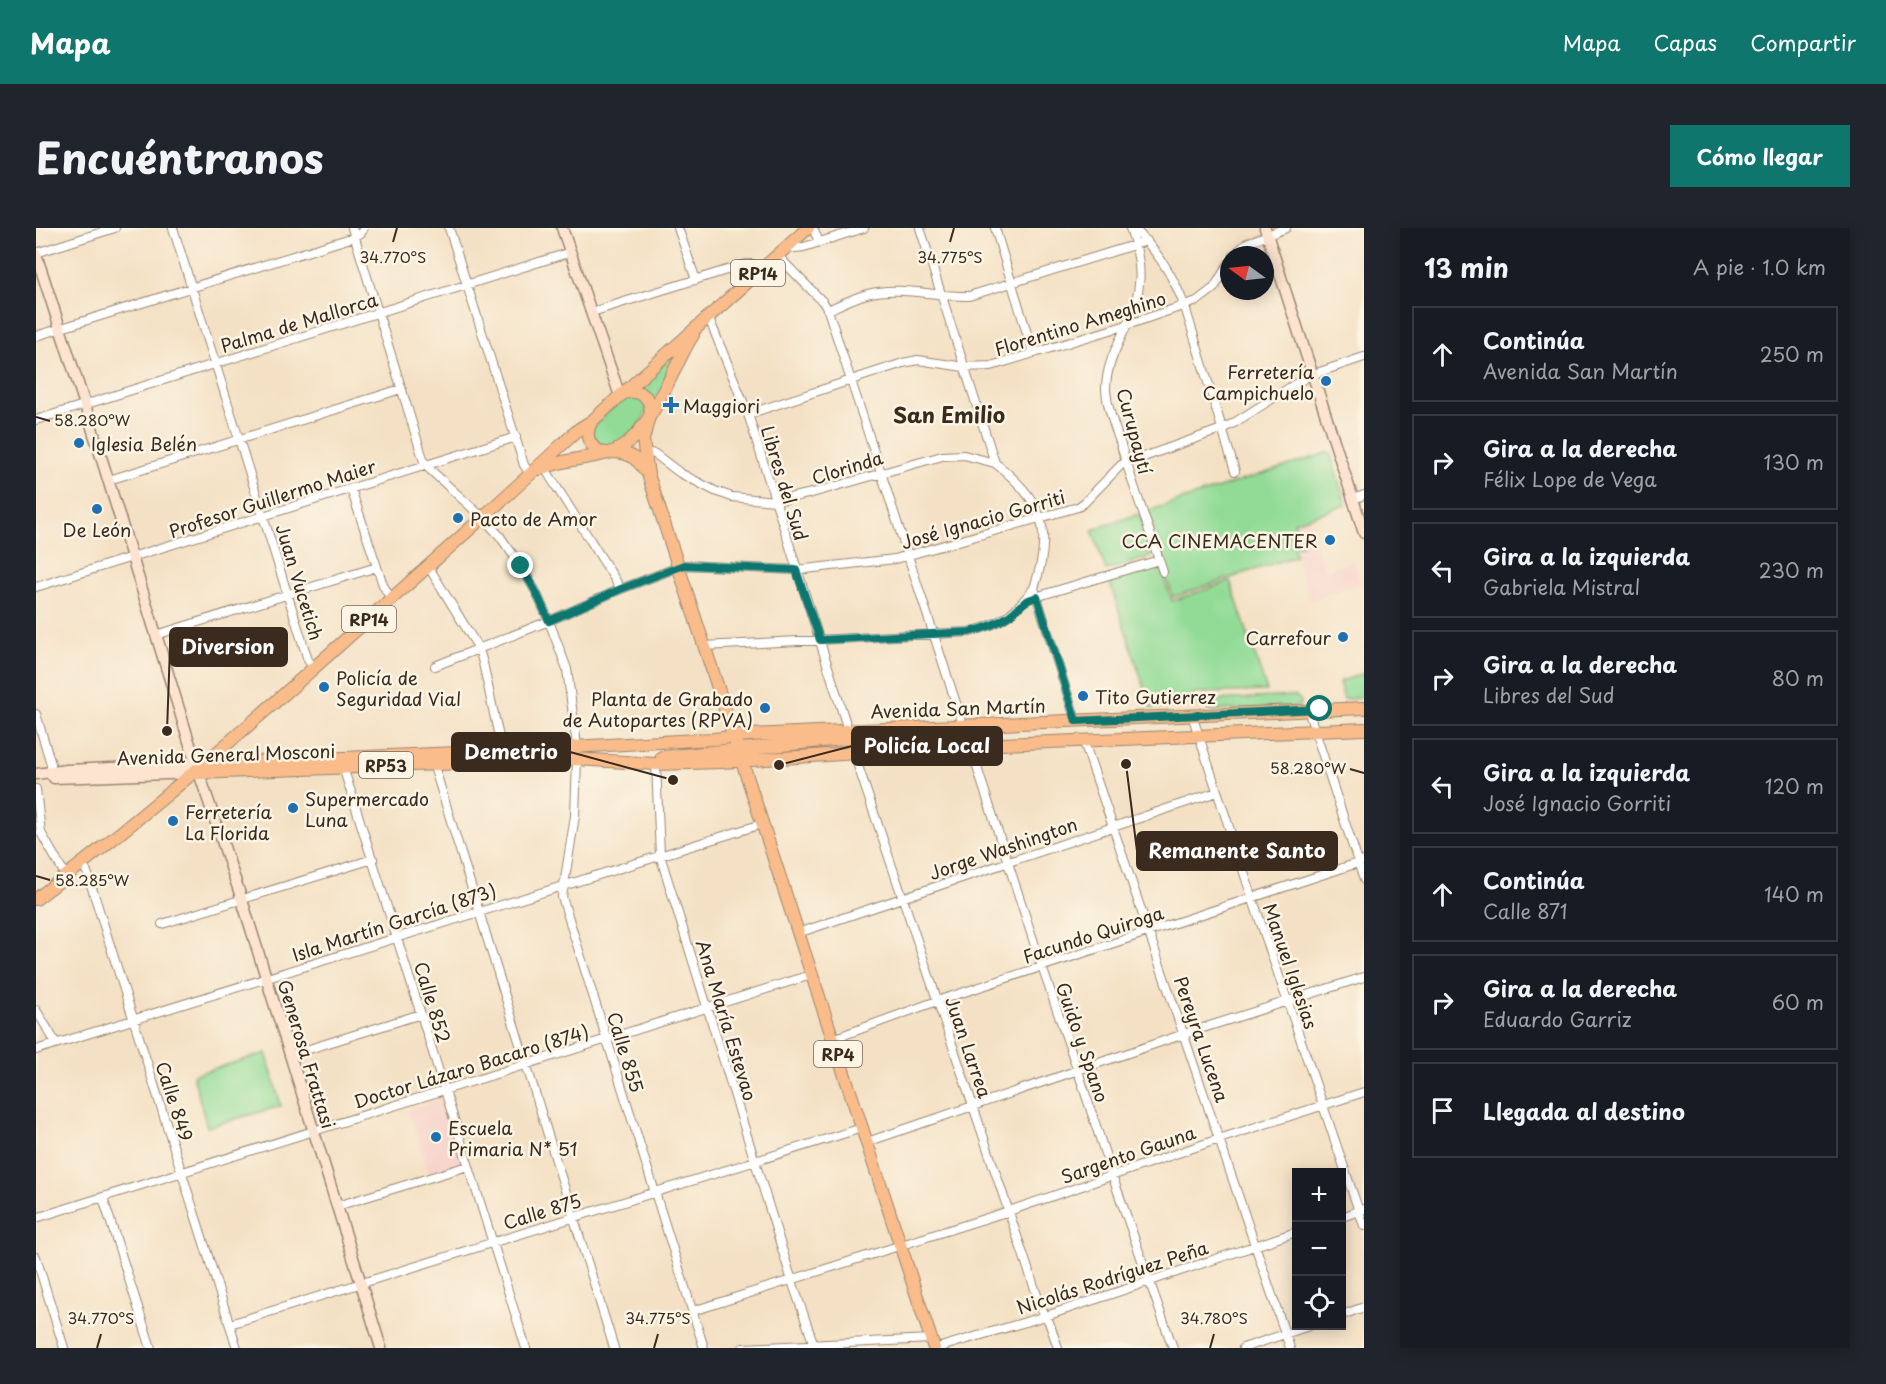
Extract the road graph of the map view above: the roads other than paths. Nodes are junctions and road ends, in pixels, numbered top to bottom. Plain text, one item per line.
1 (115, 228) edge
2 (173, 228) edge
3 (352, 228) edge
4 (364, 228) edge
5 (449, 228) edge
6 (562, 228) edge
7 (678, 228) edge
8 (808, 228) edge
9 (813, 228) edge
10 (864, 228) edge
11 (920, 228) edge
12 (996, 228) edge
13 (1130, 228) edge
14 (1134, 228) edge
15 (1286, 228) edge
16 (1266, 231) edge
17 (354, 237) junction
18 (1147, 241) junction
19 (819, 242) junction
20 (1134, 245) junction
21 (787, 246) junction
22 (1244, 246) edge
23 (571, 252) junction
24 (36, 253) edge
25 (777, 255) junction
26 (763, 269) junction
27 (696, 280) junction
28 (1220, 280) edge
29 (1012, 284) junction
30 (467, 285) junction
31 (191, 288) junction
32 (941, 295) junction
33 (1185, 307) junction
34 (828, 310) junction
35 (592, 312) junction
36 (378, 313) junction
37 (708, 316) junction
38 (1127, 325) junction
39 (60, 329) junction
40 (36, 336) edge
41 (1033, 353) junction
42 (1364, 357) edge
43 (215, 363) junction
44 (964, 367) junction
45 (1313, 374) junction
46 (850, 379) junction
47 (400, 389) junction
48 (622, 394) junction
49 (85, 405) junction
50 (748, 414) junction
51 (649, 418) junction
52 (36, 420) edge
53 (592, 421) junction
54 (1222, 429) junction
55 (516, 437) junction
56 (240, 440) junction
57 (609, 452) junction
58 (644, 452) junction
59 (995, 463) junction
60 (1126, 463) junction
61 (425, 465) junction
62 (536, 471) junction
63 (1235, 471) dead end
64 (881, 472) junction
65 (648, 474) junction
66 (109, 480) junction
67 (351, 489) junction
68 (1364, 495) edge
69 (1353, 499) junction
70 (775, 501) junction
71 (264, 516) junction
72 (482, 517) junction
73 (1041, 517) junction
74 (1364, 533) edge
75 (908, 557) junction
76 (132, 558) junction
77 (1159, 560) junction
78 (428, 566) junction
79 (377, 567) junction
80 (678, 567) junction
81 (796, 570) junction
82 (1163, 572) dead end
83 (36, 587) edge
84 (1034, 588) junction
85 (621, 589) junction
86 (288, 594) junction
87 (1037, 597) junction
88 (391, 599) junction
89 (1025, 600) junction
90 (549, 621) junction
91 (934, 634) junction
92 (156, 635) junction
93 (820, 640) junction
94 (704, 646) junction
95 (479, 650) junction
96 (435, 666) dead end
97 (314, 668) junction
98 (1364, 708) edge
99 (1308, 710) junction
100 (36, 714) edge
101 (1192, 715) junction
102 (1076, 721) junction
103 (948, 727) junction
104 (963, 727) junction
105 (1364, 729) edge
106 (848, 730) junction
107 (1314, 732) junction
108 (1197, 735) junction
109 (1083, 739) junction
110 (969, 745) junction
111 (577, 746) junction
112 (738, 749) junction
113 (502, 751) junction
114 (854, 754) junction
115 (577, 759) junction
116 (433, 763) junction
117 (656, 764) junction
118 (343, 767) junction
119 (198, 769) junction
120 (36, 774) edge
121 (51, 775) junction
122 (36, 789) edge
123 (1217, 792) junction
124 (762, 824) junction
125 (1112, 826) junction
126 (38, 833) edge
127 (660, 855) junction
128 (373, 859) junction
129 (1008, 862) junction
130 (1361, 862) edge
131 (82, 864) junction
132 (66, 876) junction
133 (1364, 880) edge
134 (563, 885) junction
135 (1252, 897) junction
136 (903, 898) junction
137 (36, 899) edge
138 (242, 900) junction
139 (478, 912) junction
140 (162, 924) dead end
141 (1149, 931) junction
142 (798, 933) junction
143 (397, 938) junction
144 (1042, 967) junction
145 (811, 975) junction
146 (1364, 977) edge
147 (266, 979) junction
148 (937, 1001) junction
149 (1287, 1001) junction
150 (707, 1007) junction
151 (36, 1010) edge
152 (421, 1014) junction
153 (133, 1020) junction
154 (1184, 1034) junction
155 (833, 1038) junction
156 (607, 1040) junction
157 (56, 1043) junction
158 (36, 1050) edge
159 (290, 1055) junction
160 (526, 1065) junction
161 (1078, 1071) junction
162 (444, 1089) junction
163 (1364, 1092) edge
164 (1322, 1105) junction
165 (974, 1106) junction
166 (862, 1128) junction
167 (313, 1130) junction
168 (1220, 1139) junction
169 (867, 1142) junction
170 (755, 1161) junction
171 (468, 1166) junction
172 (182, 1173) junction
173 (1112, 1175) junction
174 (655, 1192) junction
175 (103, 1198) junction
176 (337, 1206) junction
177 (1361, 1210) edge
178 (1009, 1211) junction
179 (1346, 1214) edge
180 (574, 1217) junction
181 (36, 1218) edge
182 (1364, 1226) edge
183 (1292, 1233) edge
184 (492, 1243) junction
185 (1255, 1245) junction
186 (901, 1246) junction
187 (36, 1257) edge
188 (792, 1281) junction
189 (1150, 1281) junction
190 (361, 1284) junction
191 (1364, 1307) edge
192 (693, 1311) junction
193 (1346, 1313) edge
194 (1046, 1316) junction
195 (230, 1324) junction
196 (1297, 1330) edge
197 (1285, 1334) junction
198 (934, 1345) edge
199 (814, 1347) edge
200 (64, 1348) edge
201 (151, 1348) edge
202 (237, 1348) edge
203 (381, 1348) edge
204 (526, 1348) edge
205 (614, 1348) edge
206 (704, 1348) edge
207 (743, 1348) edge
208 (1058, 1348) edge
209 (1173, 1348) edge
210 (1243, 1348) edge
211 (1290, 1348) edge

1 - 24 street
2 - 31 street, Juan Vucetich
3 - 17 street
4 - 17 street
5 - 30 street
6 - 23 main road
7 - 27 street
8 - 21 main road, RP14
9 - 19 street
10 - 19 street
11 - 32 street
12 - 29 street
13 - 20 street, Curupaytí
14 - 18 street
15 - 16 street
16 - 22 street
16 - 45 main road
17 - 31 street
17 - 36 street
18 - 20 street
18 - 33 street
19 - 21 street
20 - 29 street
20 - 38 street, Curupaytí
21 - 25 main road, RP14
23 - 30 street, Palma de Mallorca
23 - 35 main road
24 - 39 main road, Generosa Frattasi
25 - 26 main road, RP14
25 - 34 street
26 - 27 street
26 - 37 main road, RP14
27 - 35 street
28 - 33 street, Florentino Ameghino
29 - 32 street
29 - 41 street
30 - 36 street, Palma de Mallorca
30 - 55 street
31 - 39 street
31 - 43 street, Juan Vucetich
32 - 34 street
32 - 44 street
33 - 38 street, Florentino Ameghino
33 - 54 street
34 - 46 street, Guido y Spano
35 - 48 main road
36 - 43 street, Palma de Mallorca
36 - 47 street
37 - 48 main road, RP14
37 - 50 street, Libres del Sud
37 - 51 main road, RP14
38 - 41 street, Florentino Ameghino
38 - 60 street, Curupaytí
39 - 40 street
39 - 49 main road, Generosa Frattasi
41 - 44 street, Florentino Ameghino
42 - 45 street, José Ignacio Gorriti
43 - 49 street, Palma de Mallorca
43 - 56 street, Juan Vucetich
44 - 46 street, Florentino Ameghino
44 - 59 street
45 - 54 street, José Ignacio Gorriti
45 - 69 main road
46 - 50 street, Florentino Ameghino
46 - 64 street, Guido y Spano
47 - 56 street
47 - 61 street
48 - 51 main road
48 - 53 main road
49 - 52 street, Palma de Mallorca
49 - 66 main road, Generosa Frattasi
50 - 70 street, Libres del Sud
51 - 57 main road
51 - 58 main road, RP4
53 - 57 main road, RP4
53 - 62 main road, RP14
54 - 60 street, José Ignacio Gorriti
54 - 63 street
55 - 61 street, Profesor Guillermo Maier
55 - 62 street
56 - 66 street
56 - 71 street, Juan Vucetich
57 - 62 main road, RP14
57 - 65 main road, RP4
58 - 65 main road, RP4
58 - 70 street, Clorinda
59 - 64 street, Clorinda
59 - 73 street
60 - 73 street, José Ignacio Gorriti
60 - 77 street, Curupaytí
61 - 67 street, Profesor Guillermo Maier
61 - 72 street
62 - 72 main road, RP14
62 - 85 street
64 - 70 street, Clorinda
64 - 75 street, Guido y Spano
65 - 80 main road, RP4
66 - 76 main road, Generosa Frattasi
67 - 71 street, Profesor Guillermo Maier
67 - 79 street
68 - 69 street
69 - 74 main road
70 - 81 street, Libres del Sud
71 - 76 street, Profesor Guillermo Maier
71 - 86 street, Juan Vucetich
72 - 78 main road, RP14
72 - 90 street
73 - 75 street, José Ignacio Gorriti
73 - 84 street
75 - 81 street, José Ignacio Gorriti
75 - 91 street, Guido y Spano
76 - 83 street, Profesor Guillermo Maier
76 - 92 main road, Generosa Frattasi
77 - 82 street, Curupaytí
77 - 87 street
78 - 88 main road, RP14
78 - 95 street
79 - 86 street
79 - 88 street
80 - 81 street, José Ignacio Gorriti
80 - 85 street, José Ignacio Gorriti
80 - 94 main road, RP4
81 - 93 street, Libres del Sud
84 - 87 street
84 - 89 street
85 - 90 street, José Ignacio Gorriti
86 - 92 street
86 - 97 street, Juan Vucetich
87 - 89 street
87 - 102 street
88 - 97 main road, RP14
89 - 91 street
90 - 95 street, José Ignacio Gorriti
90 - 111 street
91 - 93 street
91 - 104 street, Guido y Spano
92 - 119 main road, Generosa Frattasi
93 - 94 street
93 - 106 street, Libres del Sud
94 - 112 main road, RP4
95 - 96 street, José Ignacio Gorriti
95 - 113 street
97 - 119 main road, RP14
98 - 99 main road, Avenida San Martín / RP53
99 - 101 main road, Avenida San Martín / RP53
99 - 107 street
100 - 121 street
101 - 102 main road, Avenida San Martín / RP53
101 - 108 street, Manuel Iglesias
102 - 104 main road, Avenida San Martín / RP53
103 - 104 main road, Avenida San Martín / RP53
103 - 106 main road, Avenida San Martín / RP53
103 - 112 main road, RP53
104 - 110 street, Guido y Spano
105 - 107 main road, Avenida San Martín / RP53
106 - 112 main road, Avenida San Martín / RP53
107 - 108 main road, Avenida San Martín / RP53
107 - 130 street
108 - 109 main road, Avenida San Martín / RP53
108 - 123 street, Manuel Iglesias
109 - 110 main road, Avenida San Martín / RP53
109 - 125 street, Pereyra Lucena
110 - 114 main road, Avenida San Martín / RP53
110 - 129 street, Guido y Spano
111 - 112 main road, Avenida General Mosconi / RP53
111 - 113 main road, Avenida General Mosconi / RP53
112 - 114 main road, Avenida San Martín / RP53
112 - 115 main road, RP53
112 - 117 main road, Avenida General Mosconi / RP53
112 - 124 main road, RP4
113 - 119 main road, Avenida General Mosconi / RP53
114 - 136 street, Juan Larrea
115 - 116 main road, Avenida General Mosconi / RP53
115 - 117 main road, Avenida General Mosconi / RP53
115 - 134 street, Calle 855
116 - 118 main road, Avenida General Mosconi / RP53
116 - 139 street
117 - 127 street, Ana María Estevao
118 - 119 main road, Avenida General Mosconi / RP53
118 - 128 street, Calle 852
119 - 121 main road, Avenida General Mosconi
119 - 131 main road, RP14
119 - 138 main road, Generosa Frattasi
120 - 121 main road, Avenida General Mosconi
122 - 126 street
123 - 125 street, Jorge Washington
123 - 135 street, Manuel Iglesias
124 - 127 street, Isla Martín García (873)
124 - 142 main road, RP4
125 - 129 street, Jorge Washington
125 - 141 street, Pereyra Lucena
126 - 132 street
127 - 134 street, Isla Martín García (873)
127 - 150 street, Ana María Estevao
128 - 138 street
128 - 143 street, Calle 852
129 - 136 street, Jorge Washington
129 - 144 street, Guido y Spano
130 - 133 street
130 - 135 street, Facundo Quiroga
131 - 132 main road, RP14
131 - 153 street, Calle 849
132 - 137 main road, RP14
134 - 139 street, Isla Martín García (873)
134 - 156 street, Calle 855
135 - 141 street, Facundo Quiroga
135 - 149 street, Manuel Iglesias
136 - 142 street, Jorge Washington
136 - 148 street, Juan Larrea
138 - 140 street
138 - 147 main road, Generosa Frattasi
139 - 143 street, Isla Martín García (873)
139 - 160 street
141 - 144 street, Facundo Quiroga
141 - 154 street, Pereyra Lucena
142 - 145 main road, RP4
143 - 147 street, Isla Martín García (873)
143 - 152 street, Calle 852
144 - 148 street, Facundo Quiroga
144 - 161 street, Guido y Spano
145 - 150 street, Doctor Lázaro Bacaro (874)
145 - 155 main road, RP4
146 - 149 street
147 - 153 street, Isla Martín García (873)
147 - 159 main road, Generosa Frattasi
148 - 155 street, Facundo Quiroga
148 - 165 street, Juan Larrea
149 - 154 street
149 - 164 street, Manuel Iglesias
150 - 156 street, Doctor Lázaro Bacaro (874)
150 - 170 street, Ana María Estevao
151 - 157 street
152 - 159 street
152 - 162 street, Calle 852
153 - 157 street, Isla Martín García (873)
153 - 172 street, Calle 849
154 - 161 street
154 - 168 street, Pereyra Lucena
155 - 166 main road, RP4
156 - 160 street, Doctor Lázaro Bacaro (874)
156 - 174 street, Calle 855
157 - 158 street, Isla Martín García (873)
159 - 167 main road, Generosa Frattasi
160 - 162 street, Doctor Lázaro Bacaro (874)
160 - 180 street
161 - 165 street
161 - 173 street, Guido y Spano
162 - 167 street, Doctor Lázaro Bacaro (874)
162 - 171 street, Calle 852
163 - 164 street, Sargento Gauna
164 - 168 street, Sargento Gauna
164 - 177 street, Manuel Iglesias
165 - 169 street
165 - 178 street, Juan Larrea
166 - 169 main road, RP4
166 - 170 street, Calle 875
167 - 172 street, Doctor Lázaro Bacaro (874)
167 - 176 main road, Generosa Frattasi
168 - 173 street, Sargento Gauna
168 - 185 street, Pereyra Lucena
169 - 186 main road, RP4
170 - 174 street, Calle 875
170 - 188 street, Ana María Estevao
171 - 176 street
171 - 184 street, Calle 852
172 - 175 street, Doctor Lázaro Bacaro (874)
172 - 195 street, Calle 849
173 - 178 street, Sargento Gauna
173 - 189 street, Guido y Spano
174 - 180 street, Calle 875
174 - 192 street, Calle 855
175 - 181 street, Doctor Lázaro Bacaro (874)
175 - 201 street
176 - 190 main road, Generosa Frattasi
177 - 179 street
177 - 182 street, Manuel Iglesias
178 - 186 street, Sargento Gauna
178 - 194 street, Juan Larrea
180 - 184 street, Calle 875
180 - 205 street
183 - 185 street, Nicolás Rodríguez Peña
184 - 190 street, Calle 875
184 - 204 street, Calle 852
185 - 189 street, Nicolás Rodríguez Peña
185 - 197 street, Pereyra Lucena
186 - 188 street, Sargento Gauna
186 - 198 main road, RP4
187 - 200 street
188 - 192 street, Sargento Gauna
188 - 199 street, Ana María Estevao
189 - 194 street, Nicolás Rodríguez Peña
189 - 209 street, Guido y Spano
190 - 195 street, Calle 875
190 - 203 main road, Generosa Frattasi
191 - 193 street
192 - 206 street, Calle 855
194 - 198 street, Nicolás Rodríguez Peña
194 - 208 street, Juan Larrea
195 - 202 street, Calle 849
196 - 197 street
197 - 210 street
197 - 211 street, Pereyra Lucena
198 - 199 street, Nicolás Rodríguez Peña
199 - 207 street, Nicolás Rodríguez Peña

